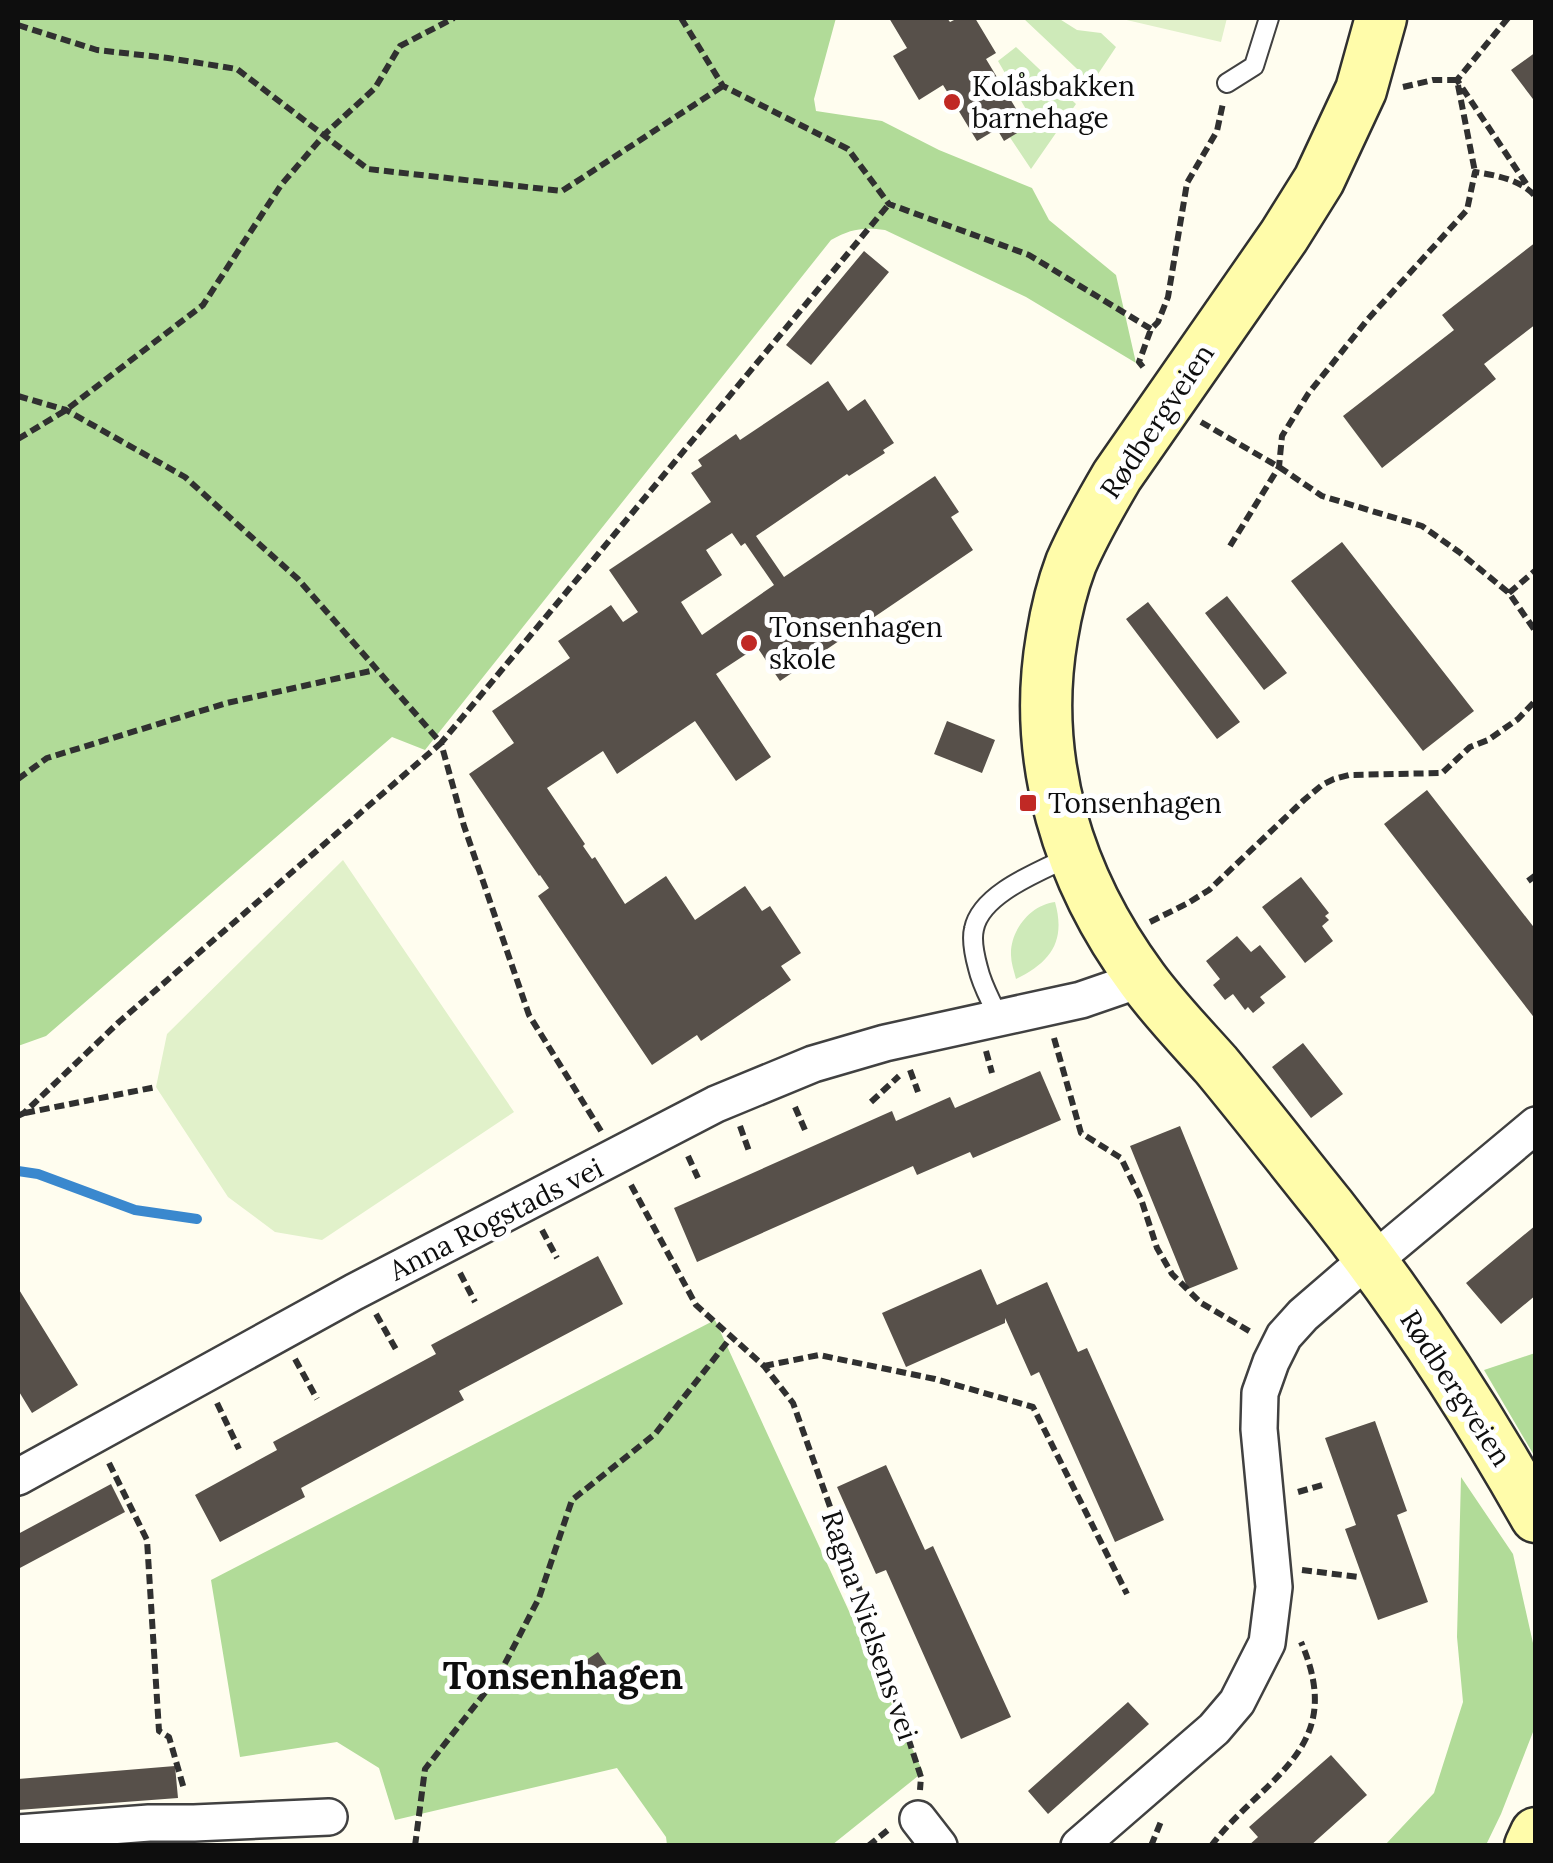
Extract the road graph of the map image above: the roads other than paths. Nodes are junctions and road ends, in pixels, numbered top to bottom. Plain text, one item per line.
1 (1270, 18) edge
2 (1382, 18) edge
3 (1227, 82) road end
4 (1074, 855) junction
5 (1142, 979) junction
6 (992, 1034) junction
7 (1536, 1125) edge
8 (1371, 1260) junction
9 (18, 1478) edge
10 (1536, 1516) edge
11 (330, 1817) dead end
12 (18, 1833) edge
13 (1536, 1833) edge
14 (1079, 1846) edge
15 (1530, 1846) edge

1 - 3 lane
2 - 4 street, Rødbergveien
4 - 5 street, Rødbergveien
4 - 6 lane
5 - 6 street, Anna Rogstads vei
5 - 8 street, Rødbergveien
6 - 9 street, Anna Rogstads vei
7 - 8 street
8 - 10 street, Rødbergveien
8 - 14 street
11 - 12 street
13 - 15 street

